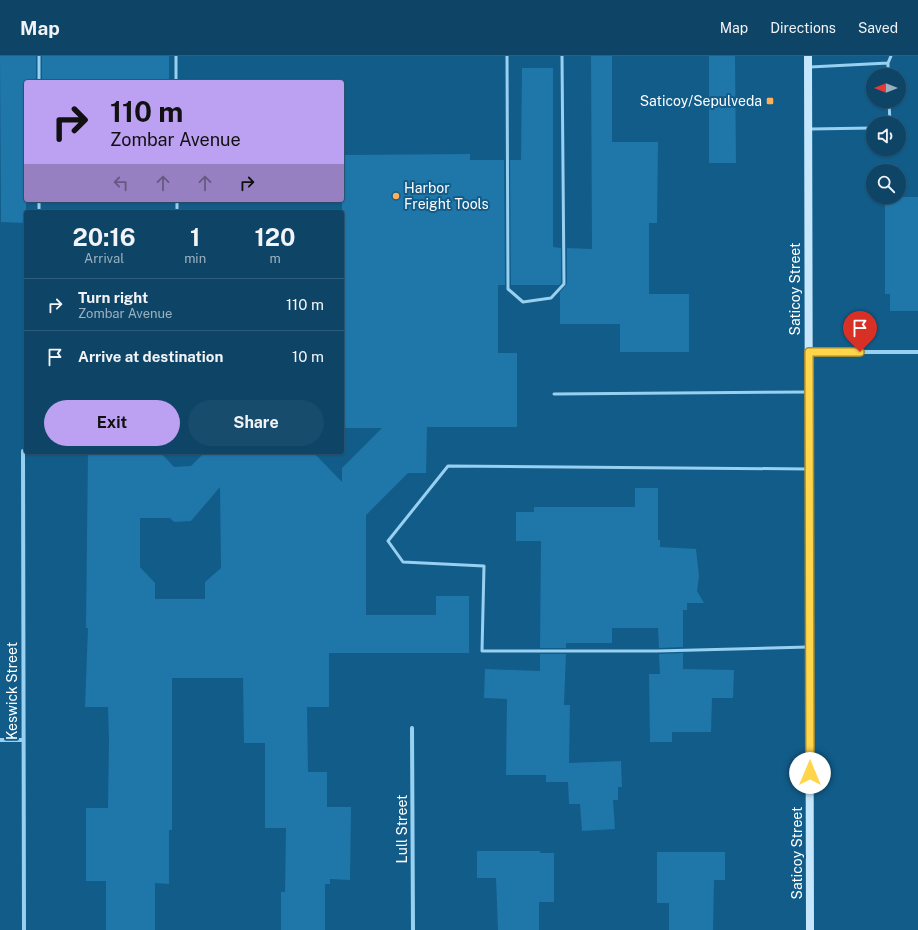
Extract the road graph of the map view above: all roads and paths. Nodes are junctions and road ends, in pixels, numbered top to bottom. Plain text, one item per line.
1 (39, 56) edge
2 (176, 56) edge
3 (507, 56) edge
4 (562, 56) edge
5 (808, 56) edge
6 (891, 56) edge
7 (888, 63) junction
8 (808, 67) junction
9 (888, 68) edge
10 (39, 80) edge
11 (176, 80) edge
12 (866, 128) edge
13 (808, 129) junction
14 (809, 352) junction
15 (918, 352) edge
16 (809, 392) junction
17 (554, 394) dead end
18 (23, 451) dead end
19 (809, 469) junction
20 (810, 647) junction
21 (412, 728) dead end
22 (0, 740) edge
23 (23, 740) junction
24 (24, 930) edge
25 (413, 930) edge
26 (810, 930) edge

1 - 10 lane
2 - 11 lane
3 - 4 lane
5 - 8 main road, Saticoy Street
6 - 7 lane
7 - 8 lane
7 - 9 lane
8 - 13 main road, Saticoy Street
12 - 13 lane
13 - 14 main road, Saticoy Street
14 - 15 street
14 - 16 main road, Saticoy Street
16 - 17 lane
16 - 19 main road, Saticoy Street
18 - 23 street, Keswick Street
19 - 20 main road, Saticoy Street
19 - 20 lane
20 - 26 main road, Saticoy Street
21 - 25 street, Lull Street
22 - 23 street
23 - 24 street, Keswick Street

